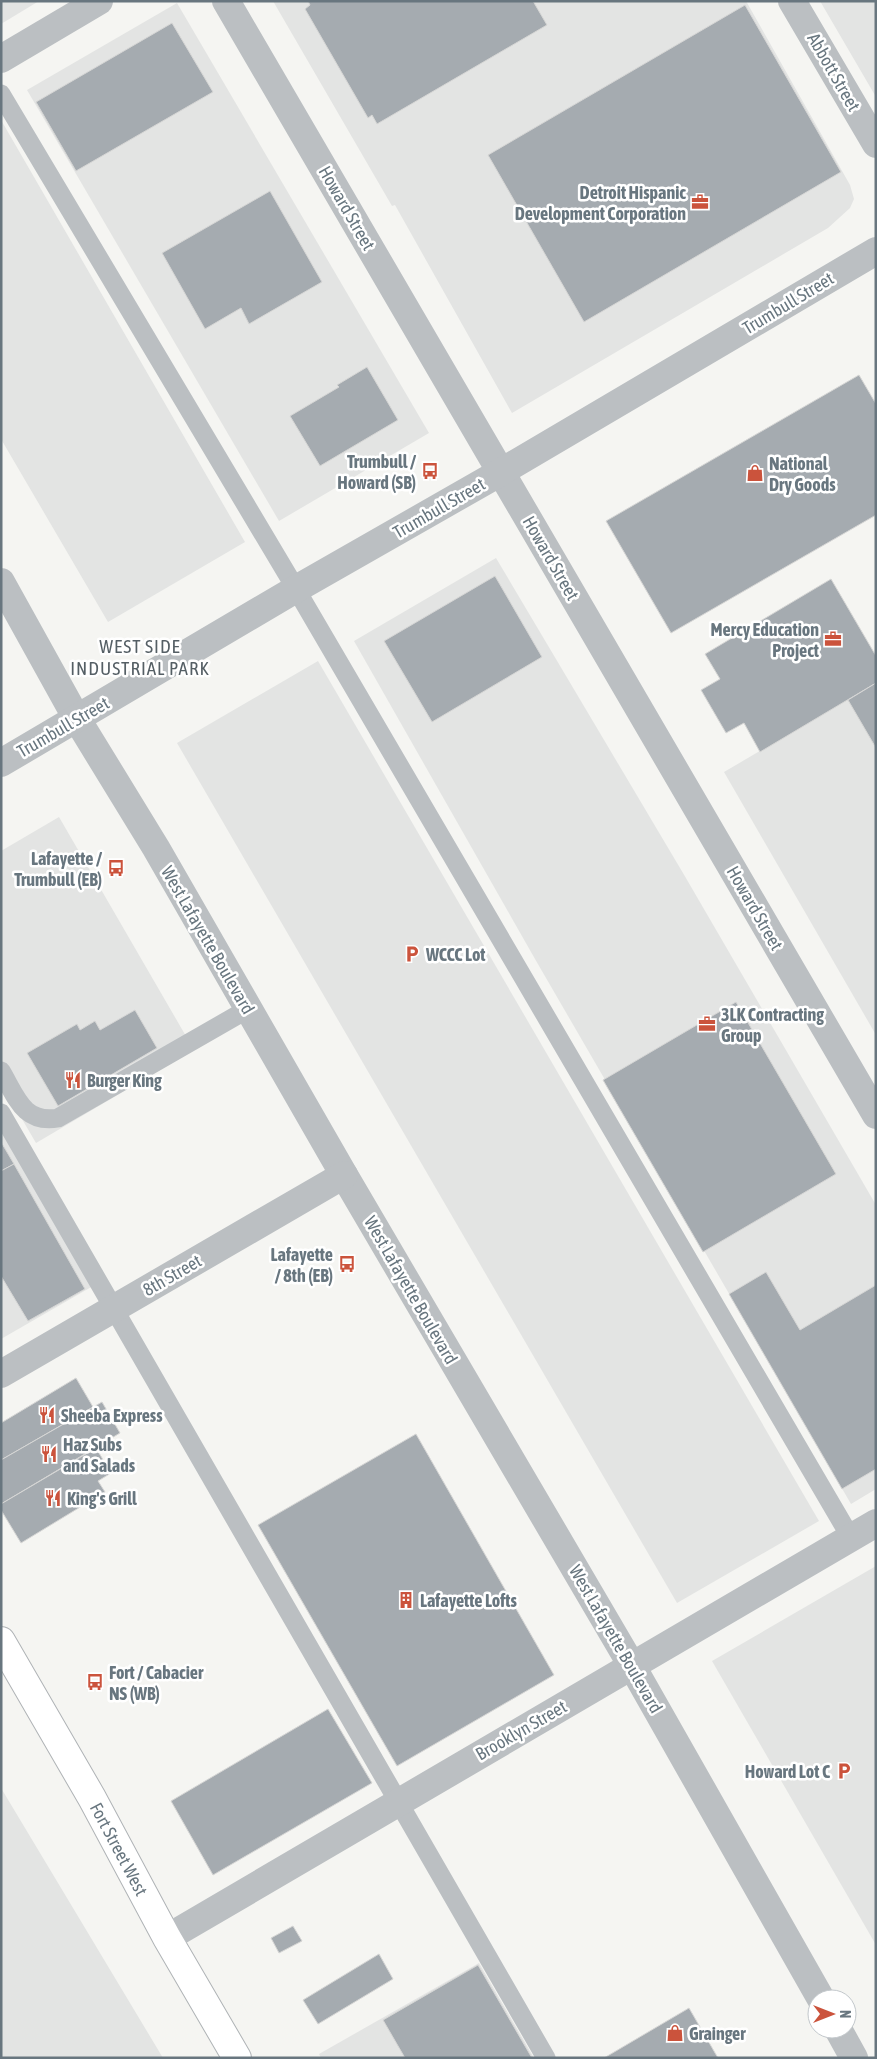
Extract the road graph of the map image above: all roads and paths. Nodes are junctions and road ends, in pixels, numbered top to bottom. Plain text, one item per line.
1 (99, 1) edge
2 (226, 1) edge
3 (792, 1) edge
4 (1, 59) edge
5 (1, 94) edge
6 (876, 144) edge
7 (876, 251) edge
8 (501, 472) junction
9 (1, 582) edge
10 (296, 589) junction
11 (78, 719) junction
12 (1, 763) edge
13 (248, 1009) junction
14 (1, 1071) edge
15 (1, 1113) edge
16 (876, 1116) edge
17 (344, 1175) junction
18 (115, 1308) junction
19 (1, 1374) edge
20 (876, 1523) edge
21 (851, 1538) junction
22 (1, 1641) edge
23 (632, 1666) junction
24 (398, 1802) junction
25 (166, 1938) junction
26 (815, 1989) edge
27 (844, 2039) edge
28 (237, 2058) edge
29 (546, 2058) edge
30 (854, 2058) edge

1 - 4 street
2 - 8 street, Howard Street
3 - 6 street, Abbott Street
5 - 10 lane
7 - 8 street, Trumbull Street
8 - 10 street, Trumbull Street
8 - 16 street, Howard Street
9 - 11 street, West Lafayette Boulevard
10 - 11 street, Trumbull Street
10 - 21 lane
11 - 12 street, Trumbull Street
11 - 13 street, West Lafayette Boulevard
13 - 14 lane
13 - 17 street, West Lafayette Boulevard
15 - 18 lane
17 - 18 street, 8th Street
17 - 23 street, West Lafayette Boulevard
18 - 19 street, 8th Street
18 - 24 lane
20 - 21 street, Brooklyn Street
21 - 23 street, Brooklyn Street
22 - 25 main road, Fort Street West
23 - 24 street, Brooklyn Street
23 - 26 street, West Lafayette Boulevard
24 - 25 street, Brooklyn Street
24 - 29 lane
25 - 28 main road, Fort Street West
27 - 30 street

